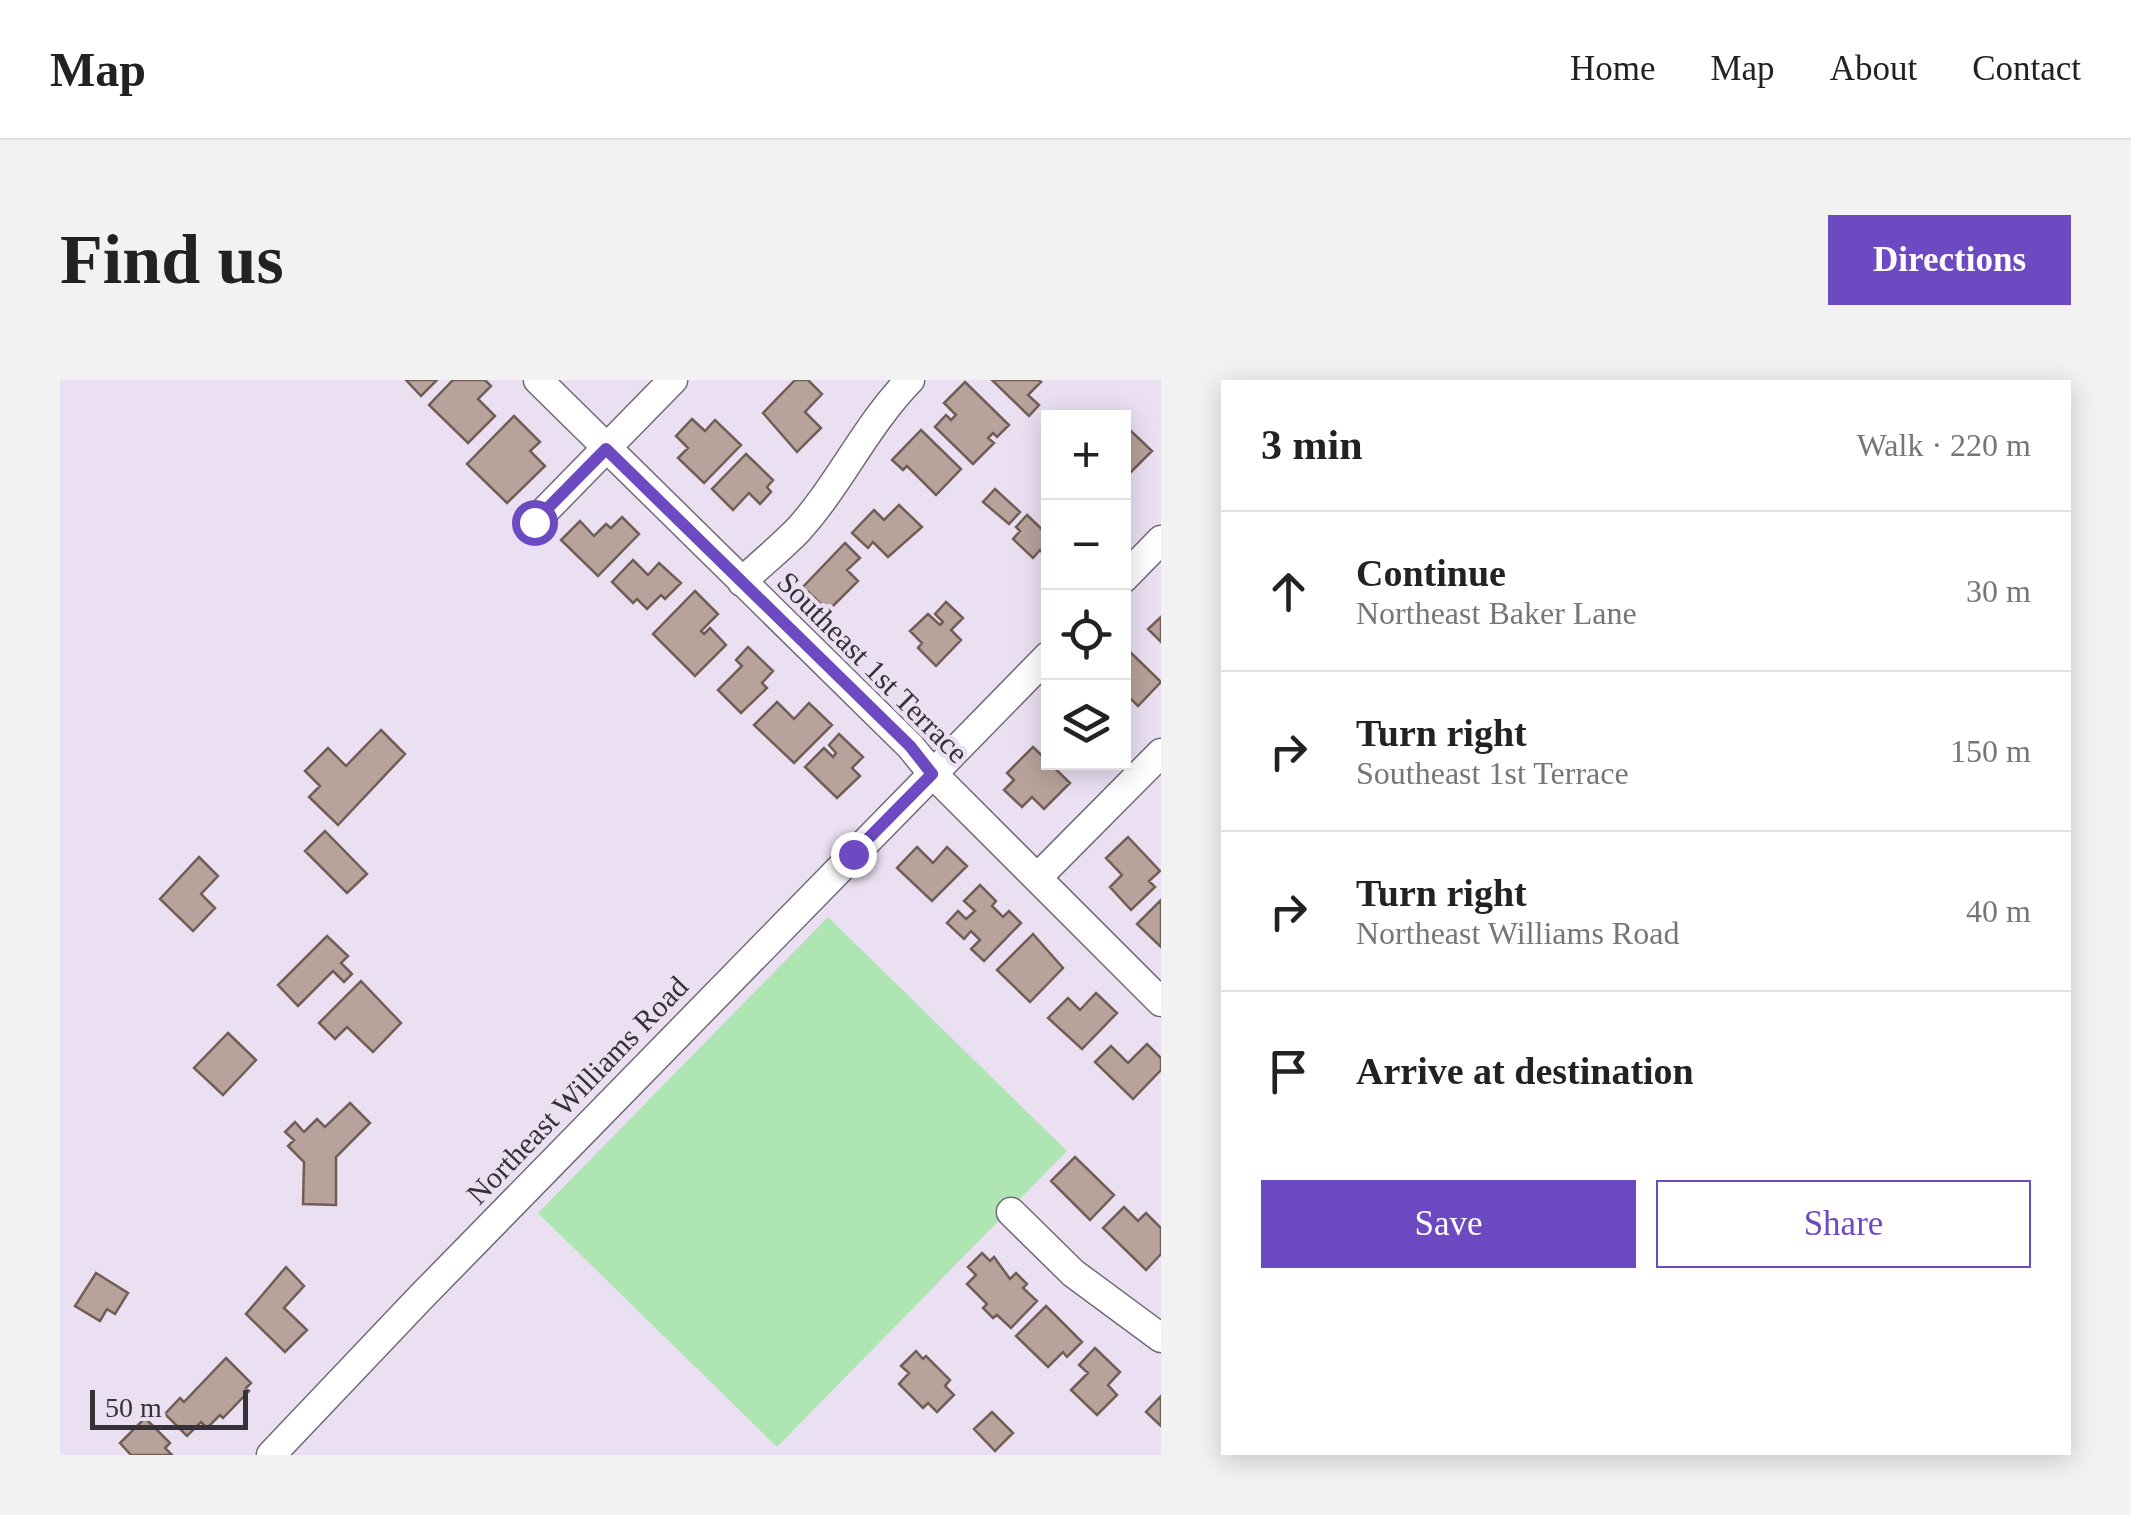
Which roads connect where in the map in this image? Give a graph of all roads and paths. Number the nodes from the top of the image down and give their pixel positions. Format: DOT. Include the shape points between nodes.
graph roads {
  1 [pos="538,380"];
  2 [pos="673,380"];
  3 [pos="910,380"];
  4 [pos="606,449"];
  5 [pos="534,522"];
  6 [pos="1161,540"];
  7 [pos="1131,571"];
  8 [pos="742,582"];
  9 [pos="1041,663"];
  10 [pos="1161,753"];
  11 [pos="932,774"];
  12 [pos="1038,877"];
  13 [pos="1161,1002"];
  14 [pos="1010,1212"];
  15 [pos="1161,1338"];
  16 [pos="271,1455"];
  1 -- 4 [label="street, Southeast 1st Terrace"];
  2 -- 4 [label="street"];
  3 -- 8 [label="street" via="798,529"];
  4 -- 5 [label="street"];
  4 -- 8 [label="street, Southeast 1st Terrace"];
  6 -- 7 [label="street"];
  8 -- 11 [label="street, Southeast 1st Terrace"];
  9 -- 11 [label="street, Northeast Williams Road"];
  10 -- 12 [label="street"];
  11 -- 12 [label="street, Southeast 1st Terrace"];
  11 -- 16 [label="street, Northeast Williams Road"];
  12 -- 13 [label="street, Southeast 1st Terrace"];
  14 -- 15 [label="street" via="1073,1273"];
}
